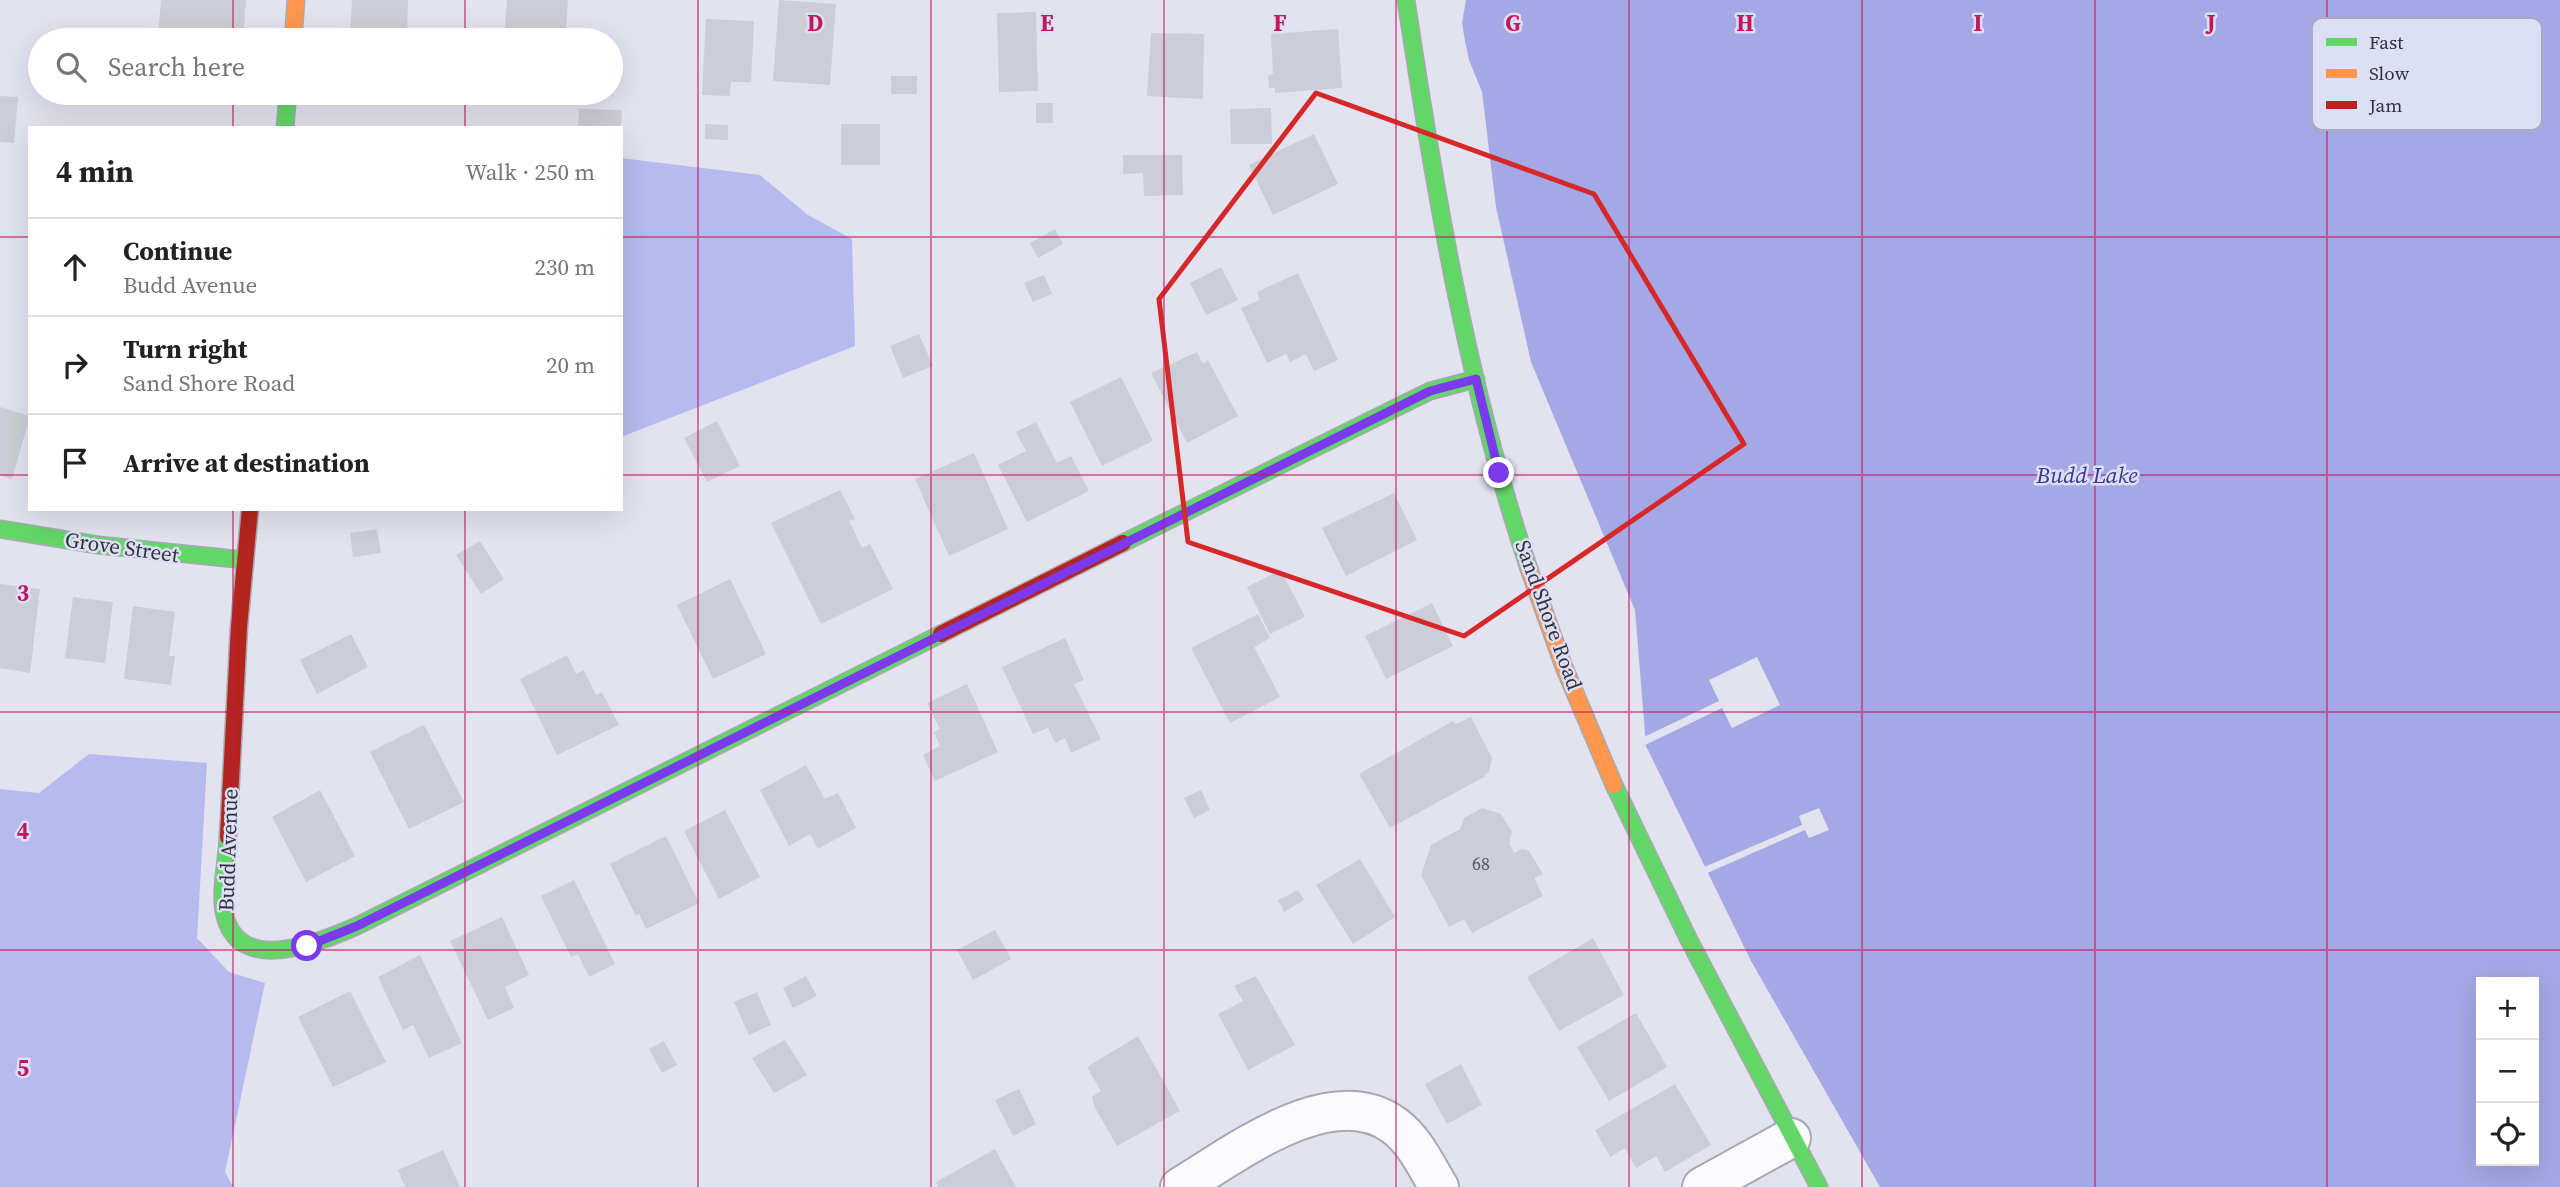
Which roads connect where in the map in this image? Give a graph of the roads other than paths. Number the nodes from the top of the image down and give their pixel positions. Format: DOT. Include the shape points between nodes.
graph roads {
  1 [pos="296,0"];
  2 [pos="1406,0"];
  3 [pos="294,28"];
  4 [pos="287,105"];
  5 [pos="285,126"];
  6 [pos="1476,379"];
  7 [pos="250,511"];
  8 [pos="0,529"];
  9 [pos="245,560"];
  10 [pos="1791,1138"];
  11 [pos="1180,1187"];
  12 [pos="1439,1187"];
  13 [pos="1702,1187"];
  14 [pos="1818,1187"];
  1 -- 3 [label="street"];
  2 -- 6 [label="street, Sand Shore Road" via="1446,250"];
  4 -- 5 [label="street"];
  6 -- 9 [label="street, Budd Avenue" via="1430,391 1354,427 357,926 307,946 274,951 252,948 237,939 227,927 223,911"];
  6 -- 10 [label="street, Sand Shore Road" via="1499,473 1546,620 1593,735 1663,889"];
  7 -- 9 [label="street, Budd Avenue"];
  8 -- 9 [label="street, Grove Street"];
  10 -- 13 [label="street"];
  10 -- 14 [label="street, Sand Shore Road"];
  11 -- 12 [label="street" via="1290,1124 1327,1112 1353,1111 1396,1126"];
}
